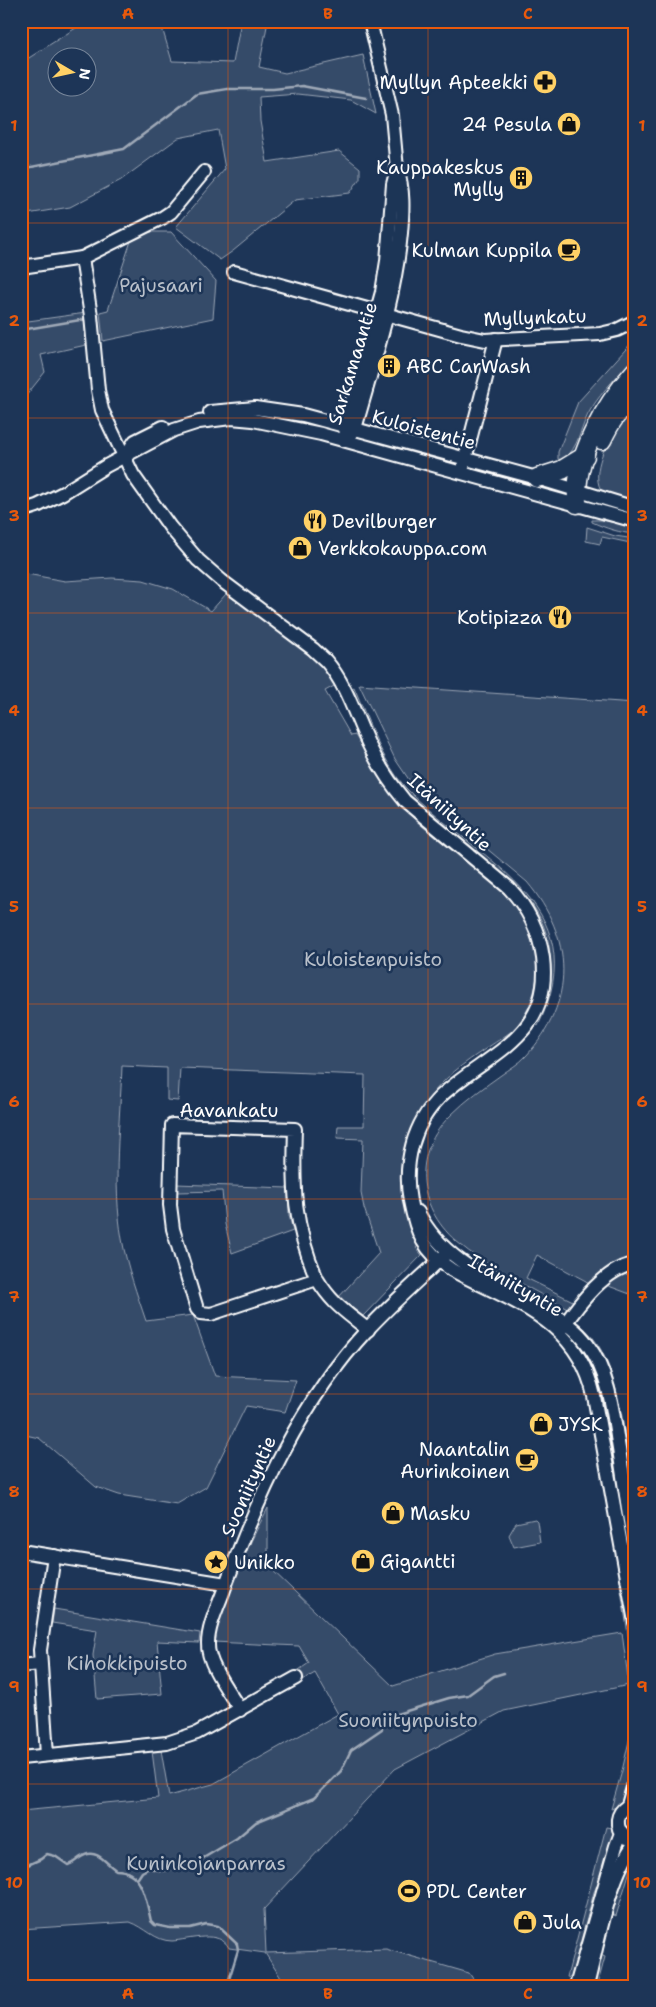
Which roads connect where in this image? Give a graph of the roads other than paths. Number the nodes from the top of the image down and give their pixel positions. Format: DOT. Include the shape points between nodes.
graph roads {
  1 [pos="370,21"];
  2 [pos="204,172"];
  3 [pos="82,258"];
  4 [pos="21,266"];
  5 [pos="234,272"];
  6 [pos="382,314"];
  7 [pos="635,321"];
  8 [pos="496,339"];
  9 [pos="635,371"];
  10 [pos="635,398"];
  11 [pos="350,428"];
  12 [pos="347,441"];
  13 [pos="585,456"];
  14 [pos="124,457"];
  15 [pos="465,459"];
  16 [pos="462,472"];
  17 [pos="537,478"];
  18 [pos="580,496"];
  19 [pos="635,508"];
  20 [pos="21,511"];
  21 [pos="635,521"];
  22 [pos="409,1194"];
  23 [pos="448,1252"];
  24 [pos="438,1261"];
  25 [pos="635,1264"];
  26 [pos="317,1279"];
  27 [pos="562,1327"];
  28 [pos="368,1330"];
  29 [pos="635,1550"];
  30 [pos="21,1551"];
  31 [pos="54,1556"];
  32 [pos="226,1584"];
  33 [pos="635,1622"];
  34 [pos="40,1664"];
  35 [pos="21,1666"];
  36 [pos="296,1678"];
  37 [pos="240,1710"];
  38 [pos="47,1755"];
  39 [pos="21,1758"];
  40 [pos="635,1780"];
  41 [pos="631,1804"];
  42 [pos="622,1833"];
  43 [pos="635,1842"];
  44 [pos="576,1986"];
  45 [pos="587,1986"];
  1 -- 6 [label="street, Sarkamaantie" via="392,115 397,169"];
  2 -- 3 [label="street" via="171,212"];
  3 -- 4 [label="street"];
  3 -- 14 [label="street, Itäniityntie" via="99,397"];
  5 -- 6 [label="street, Myllynkatu"];
  6 -- 8 [label="street, Myllynkatu" via="461,335"];
  6 -- 11 [label="street, Sarkamaantie"];
  7 -- 8 [label="street, Myllynkatu" via="600,334"];
  8 -- 15 [label="street"];
  9 -- 13 [label="highway" via="605,408"];
  10 -- 18 [label="highway" via="620,410 606,431"];
  11 -- 12 [label="street, Sarkamaantie"];
  11 -- 14 [label="street, Kuloistentie" via="271,410 219,410 149,433 136,441"];
  11 -- 15 [label="street, Kuloistentie"];
  12 -- 14 [label="street, Kuloistentie" via="292,427 221,418 174,430"];
  12 -- 16 [label="street, Kuloistentie"];
  13 -- 17 [label="highway" via="562,470"];
  13 -- 18 [label="highway"];
  14 -- 20 [label="street, Kuloistentie" via="63,493"];
  14 -- 22 [label="street, Itäniityntie" via="149,498 198,560 313,649 333,669 378,763 405,801 509,888 533,921 544,965 544,981 534,1012 509,1046 450,1088 427,1113 415,1136 410,1156"];
  15 -- 16 [label="street"];
  15 -- 17 [label="street, Kuloistentie"];
  16 -- 18 [label="street, Kuloistentie"];
  17 -- 18 [label="street, Kuloistentie"];
  18 -- 19 [label="street, Kuloistentie"];
  18 -- 21 [label="street, Kuloistentie"];
  22 -- 23 [label="street, Itäniityntie" via="429,1232"];
  22 -- 24 [label="street, Itäniityntie" via="418,1234"];
  23 -- 24 [label="street, Suoniityntie"];
  23 -- 27 [label="street, Itäniityntie"];
  24 -- 27 [label="street, Itäniityntie"];
  24 -- 28 [label="street, Suoniityntie"];
  25 -- 27 [label="street" via="610,1273"];
  26 -- 26 [label="street, Aavankatu" via="211,1314 197,1309 173,1230 170,1206 172,1125 295,1129 297,1217 301,1238"];
  26 -- 28 [label="street, Aavankatu" via="326,1294 344,1312"];
  27 -- 29 [label="street, Itäniityntie" via="587,1343 601,1366 613,1414"];
  27 -- 33 [label="street, Itäniityntie" via="591,1384"];
  28 -- 32 [label="street, Suoniityntie" via="332,1374 288,1440"];
  30 -- 31 [label="street"];
  31 -- 32 [label="street"];
  31 -- 34 [label="street"];
  32 -- 37 [label="street, Suoniityntie" via="208,1645 212,1662"];
  34 -- 35 [label="street"];
  34 -- 38 [label="street"];
  36 -- 37 [label="street"];
  37 -- 38 [label="street" via="197,1733 167,1743"];
  38 -- 39 [label="street"];
  40 -- 41 [label="street"];
  41 -- 42 [label="street" via="619,1815 618,1825"];
  42 -- 43 [label="street"];
  42 -- 44 [label="street"];
  43 -- 45 [label="street" via="614,1881"];
}
